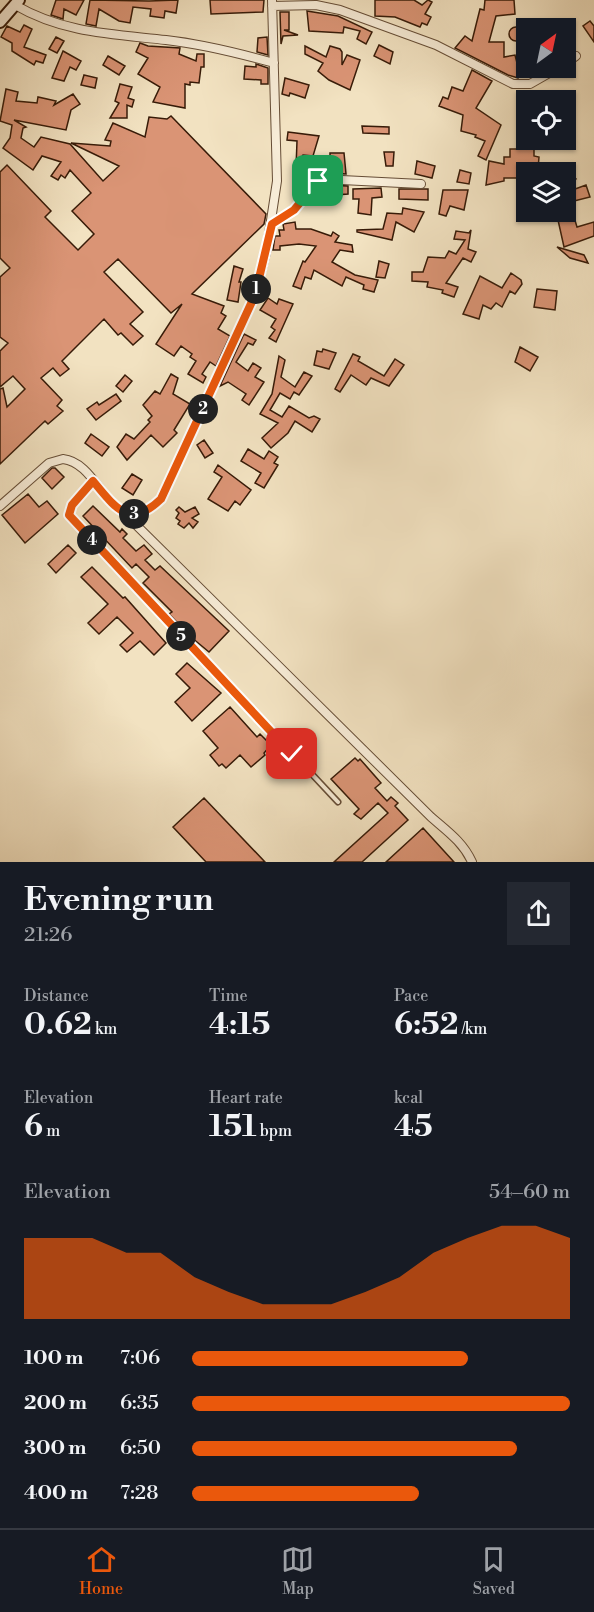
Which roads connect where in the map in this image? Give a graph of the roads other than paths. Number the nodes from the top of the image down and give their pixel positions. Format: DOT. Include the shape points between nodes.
graph roads {
  1 [pos="17,2"];
  2 [pos="272,3"];
  3 [pos="0,22"];
  4 [pos="274,63"];
  5 [pos="540,78"];
  6 [pos="421,184"];
  7 [pos="272,224"];
  8 [pos="93,481"];
  9 [pos="0,506"];
  10 [pos="123,512"];
  11 [pos="338,802"];
  12 [pos="472,862"];
  1 -- 3 [label="main road"];
  1 -- 4 [label="street" via="47,21 72,29 234,51"];
  2 -- 4 [label="street"];
  2 -- 5 [label="street" via="340,10 436,45 513,84 530,84"];
  4 -- 7 [label="street" via="277,180"];
  6 -- 7 [label="street" via="322,179 294,210"];
  7 -- 10 [label="street" via="255,295 161,499 137,515"];
  8 -- 9 [label="street" via="76,464 63,459 49,463"];
  8 -- 10 [label="street"];
  8 -- 11 [label="lane" via="72,505 69,515"];
  10 -- 12 [label="street" via="456,838"];
}
